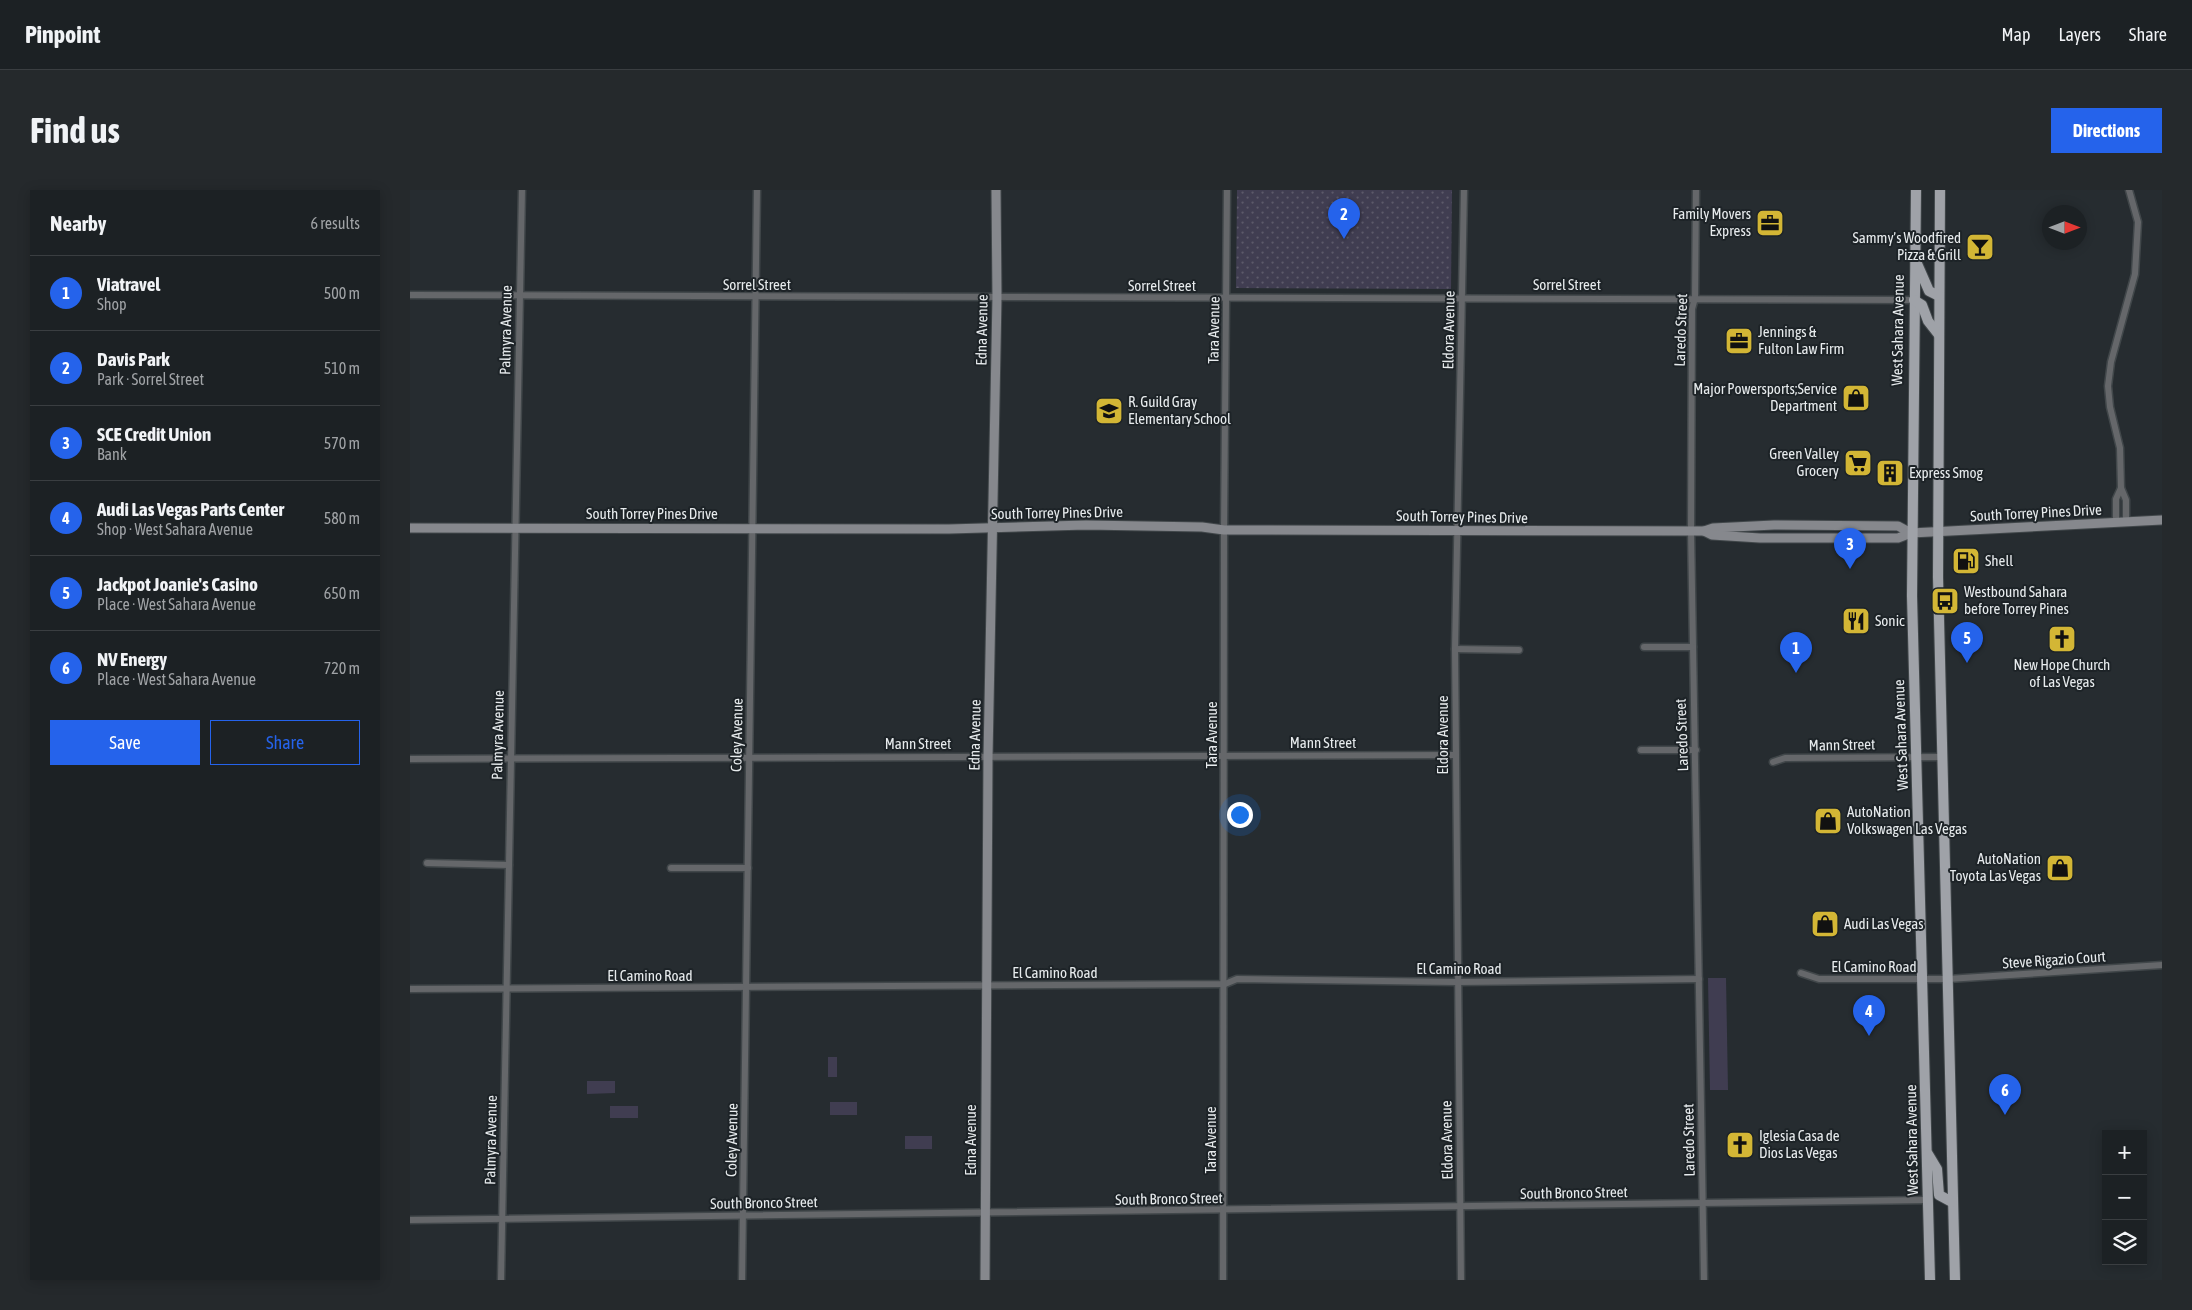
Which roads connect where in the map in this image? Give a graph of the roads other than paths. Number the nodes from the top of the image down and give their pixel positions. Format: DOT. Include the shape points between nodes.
graph roads {
  1 [pos="522,190"];
  2 [pos="757,190"];
  3 [pos="996,190"];
  4 [pos="1228,190"];
  5 [pos="1464,190"];
  6 [pos="1696,190"];
  7 [pos="1916,190"];
  8 [pos="1940,190"];
  9 [pos="2129,190"];
  10 [pos="1914,258"];
  11 [pos="410,295"];
  12 [pos="520,296"];
  13 [pos="1939,296"];
  14 [pos="997,297"];
  15 [pos="756,298"];
  16 [pos="1227,298"];
  17 [pos="1462,298"];
  18 [pos="1695,298"];
  19 [pos="1914,300"];
  20 [pos="1939,335"];
  21 [pos="2162,520"];
  22 [pos="2121,522"];
  23 [pos="1774,525"];
  24 [pos="410,528"];
  25 [pos="515,528"];
  26 [pos="752,528"];
  27 [pos="992,528"];
  28 [pos="1224,530"];
  29 [pos="1458,531"];
  30 [pos="1691,531"];
  31 [pos="1704,531"];
  32 [pos="1937,532"];
  33 [pos="1911,533"];
  34 [pos="1774,538"];
  35 [pos="1644,646"];
  36 [pos="1693,647"];
  37 [pos="1455,649"];
  38 [pos="1519,650"];
  39 [pos="1641,750"];
  40 [pos="1696,750"];
  41 [pos="1455,755"];
  42 [pos="988,756"];
  43 [pos="1225,756"];
  44 [pos="749,757"];
  45 [pos="1917,757"];
  46 [pos="1941,757"];
  47 [pos="410,759"];
  48 [pos="510,759"];
  49 [pos="1774,762"];
  50 [pos="427,863"];
  51 [pos="509,865"];
  52 [pos="671,868"];
  53 [pos="748,868"];
  54 [pos="2162,965"];
  55 [pos="1801,974"];
  56 [pos="1699,978"];
  57 [pos="1948,979"];
  58 [pos="1924,980"];
  59 [pos="1458,982"];
  60 [pos="1225,984"];
  61 [pos="986,986"];
  62 [pos="746,988"];
  63 [pos="410,989"];
  64 [pos="507,989"];
  65 [pos="1927,1154"];
  66 [pos="1928,1200"];
  67 [pos="1952,1202"];
  68 [pos="1702,1204"];
  69 [pos="1460,1208"];
  70 [pos="1223,1211"];
  71 [pos="984,1214"];
  72 [pos="743,1216"];
  73 [pos="501,1219"];
  74 [pos="410,1220"];
  75 [pos="501,1280"];
  76 [pos="742,1280"];
  77 [pos="985,1280"];
  78 [pos="1223,1280"];
  79 [pos="1461,1280"];
  80 [pos="1704,1280"];
  81 [pos="1930,1280"];
  82 [pos="1954,1280"];
  1 -- 12 [label="street, Palmyra Avenue"];
  2 -- 15 [label="street, Coley Avenue"];
  3 -- 14 [label="street, Edna Avenue"];
  4 -- 16 [label="street, Tara Avenue"];
  5 -- 17 [label="street, Eldora Avenue"];
  6 -- 18 [label="street, Laredo Street"];
  7 -- 10 [label="main road, West Sahara Avenue"];
  8 -- 13 [label="main road"];
  9 -- 22 [label="street" via="2138,222 2135,274 2111,362 2108,386 2120,448 2121,488 2126,500"];
  10 -- 13 [label="main road" via="1929,291"];
  10 -- 19 [label="main road, West Sahara Avenue"];
  11 -- 12 [label="street, Sorrel Street"];
  12 -- 15 [label="street, Sorrel Street"];
  12 -- 25 [label="street, Palmyra Avenue"];
  13 -- 20 [label="main road"];
  14 -- 15 [label="street, Sorrel Street"];
  14 -- 16 [label="street, Sorrel Street"];
  14 -- 27 [label="street, Edna Avenue"];
  15 -- 26 [label="street, Coley Avenue"];
  16 -- 17 [label="street, Sorrel Street"];
  16 -- 28 [label="street, Tara Avenue"];
  17 -- 18 [label="street, Sorrel Street"];
  17 -- 29 [label="street, Eldora Avenue"];
  18 -- 19 [label="street, Sorrel Street"];
  18 -- 30 [label="street, Laredo Street" via="1692,309"];
  19 -- 20 [label="main road" via="1922,305 1928,321"];
  19 -- 33 [label="main road, West Sahara Avenue"];
  20 -- 32 [label="main road"];
  21 -- 22 [label="street, South Torrey Pines Drive"];
  22 -- 32 [label="street, South Torrey Pines Drive"];
  23 -- 31 [label="street, South Torrey Pines Drive"];
  23 -- 33 [label="street, South Torrey Pines Drive" via="1898,526"];
  23 -- 34 [label="street"];
  24 -- 25 [label="street, South Torrey Pines Drive"];
  25 -- 26 [label="street, South Torrey Pines Drive"];
  25 -- 48 [label="street, Palmyra Avenue"];
  26 -- 27 [label="street, South Torrey Pines Drive"];
  26 -- 44 [label="street, Coley Avenue"];
  27 -- 28 [label="street, South Torrey Pines Drive" via="1202,526"];
  27 -- 42 [label="street, Edna Avenue"];
  28 -- 29 [label="street, South Torrey Pines Drive"];
  28 -- 43 [label="street, Tara Avenue"];
  29 -- 30 [label="street, South Torrey Pines Drive"];
  29 -- 37 [label="street, Eldora Avenue"];
  30 -- 31 [label="street, South Torrey Pines Drive"];
  30 -- 36 [label="street, Laredo Street"];
  31 -- 34 [label="street, South Torrey Pines Drive" via="1712,535"];
  32 -- 33 [label="street, South Torrey Pines Drive"];
  32 -- 46 [label="main road"];
  33 -- 34 [label="street, South Torrey Pines Drive" via="1898,538"];
  33 -- 45 [label="main road, West Sahara Avenue"];
  35 -- 36 [label="street"];
  36 -- 40 [label="street, Laredo Street"];
  37 -- 38 [label="street"];
  37 -- 41 [label="street, Eldora Avenue"];
  39 -- 40 [label="street"];
  40 -- 56 [label="street, Laredo Street"];
  41 -- 43 [label="street, Mann Street"];
  41 -- 59 [label="street, Eldora Avenue"];
  42 -- 43 [label="street, Mann Street"];
  42 -- 44 [label="street, Mann Street"];
  42 -- 61 [label="street, Edna Avenue"];
  43 -- 60 [label="street, Tara Avenue"];
  44 -- 48 [label="street, Mann Street"];
  44 -- 53 [label="street, Coley Avenue"];
  45 -- 46 [label="street, Mann Street"];
  45 -- 49 [label="street, Mann Street" via="1785,758"];
  45 -- 58 [label="main road, West Sahara Avenue"];
  46 -- 57 [label="main road"];
  47 -- 48 [label="street, Mann Street"];
  48 -- 51 [label="street, Palmyra Avenue"];
  50 -- 51 [label="street"];
  51 -- 64 [label="street, Palmyra Avenue"];
  52 -- 53 [label="street"];
  53 -- 62 [label="street, Coley Avenue"];
  54 -- 57 [label="street, Steve Rigazio Court"];
  55 -- 58 [label="street, El Camino Road" via="1819,979"];
  56 -- 59 [label="street, El Camino Road"];
  56 -- 68 [label="street, Laredo Street"];
  57 -- 58 [label="street, El Camino Road"];
  57 -- 67 [label="main road"];
  58 -- 65 [label="main road, West Sahara Avenue"];
  59 -- 60 [label="street, El Camino Road" via="1237,979"];
  59 -- 69 [label="street, Eldora Avenue"];
  60 -- 61 [label="street, El Camino Road"];
  60 -- 70 [label="street, Tara Avenue"];
  61 -- 62 [label="street, El Camino Road"];
  61 -- 71 [label="street, Edna Avenue"];
  62 -- 64 [label="street, El Camino Road"];
  62 -- 72 [label="street, Coley Avenue"];
  63 -- 64 [label="street, El Camino Road"];
  64 -- 73 [label="street, Palmyra Avenue"];
  65 -- 66 [label="main road, West Sahara Avenue"];
  65 -- 67 [label="main road" via="1937,1169 1939,1195"];
  66 -- 68 [label="street, South Bronco Street"];
  66 -- 81 [label="main road, West Sahara Avenue"];
  67 -- 82 [label="main road"];
  68 -- 69 [label="street, South Bronco Street"];
  68 -- 80 [label="street, Laredo Street"];
  69 -- 70 [label="street, South Bronco Street"];
  69 -- 79 [label="street, Eldora Avenue"];
  70 -- 71 [label="street, South Bronco Street"];
  70 -- 78 [label="street, Tara Avenue"];
  71 -- 72 [label="street, South Bronco Street"];
  71 -- 77 [label="street, Edna Avenue"];
  72 -- 73 [label="street, South Bronco Street"];
  72 -- 76 [label="street, Coley Avenue"];
  73 -- 74 [label="street, South Bronco Street"];
  73 -- 75 [label="street, Palmyra Avenue"];
}
